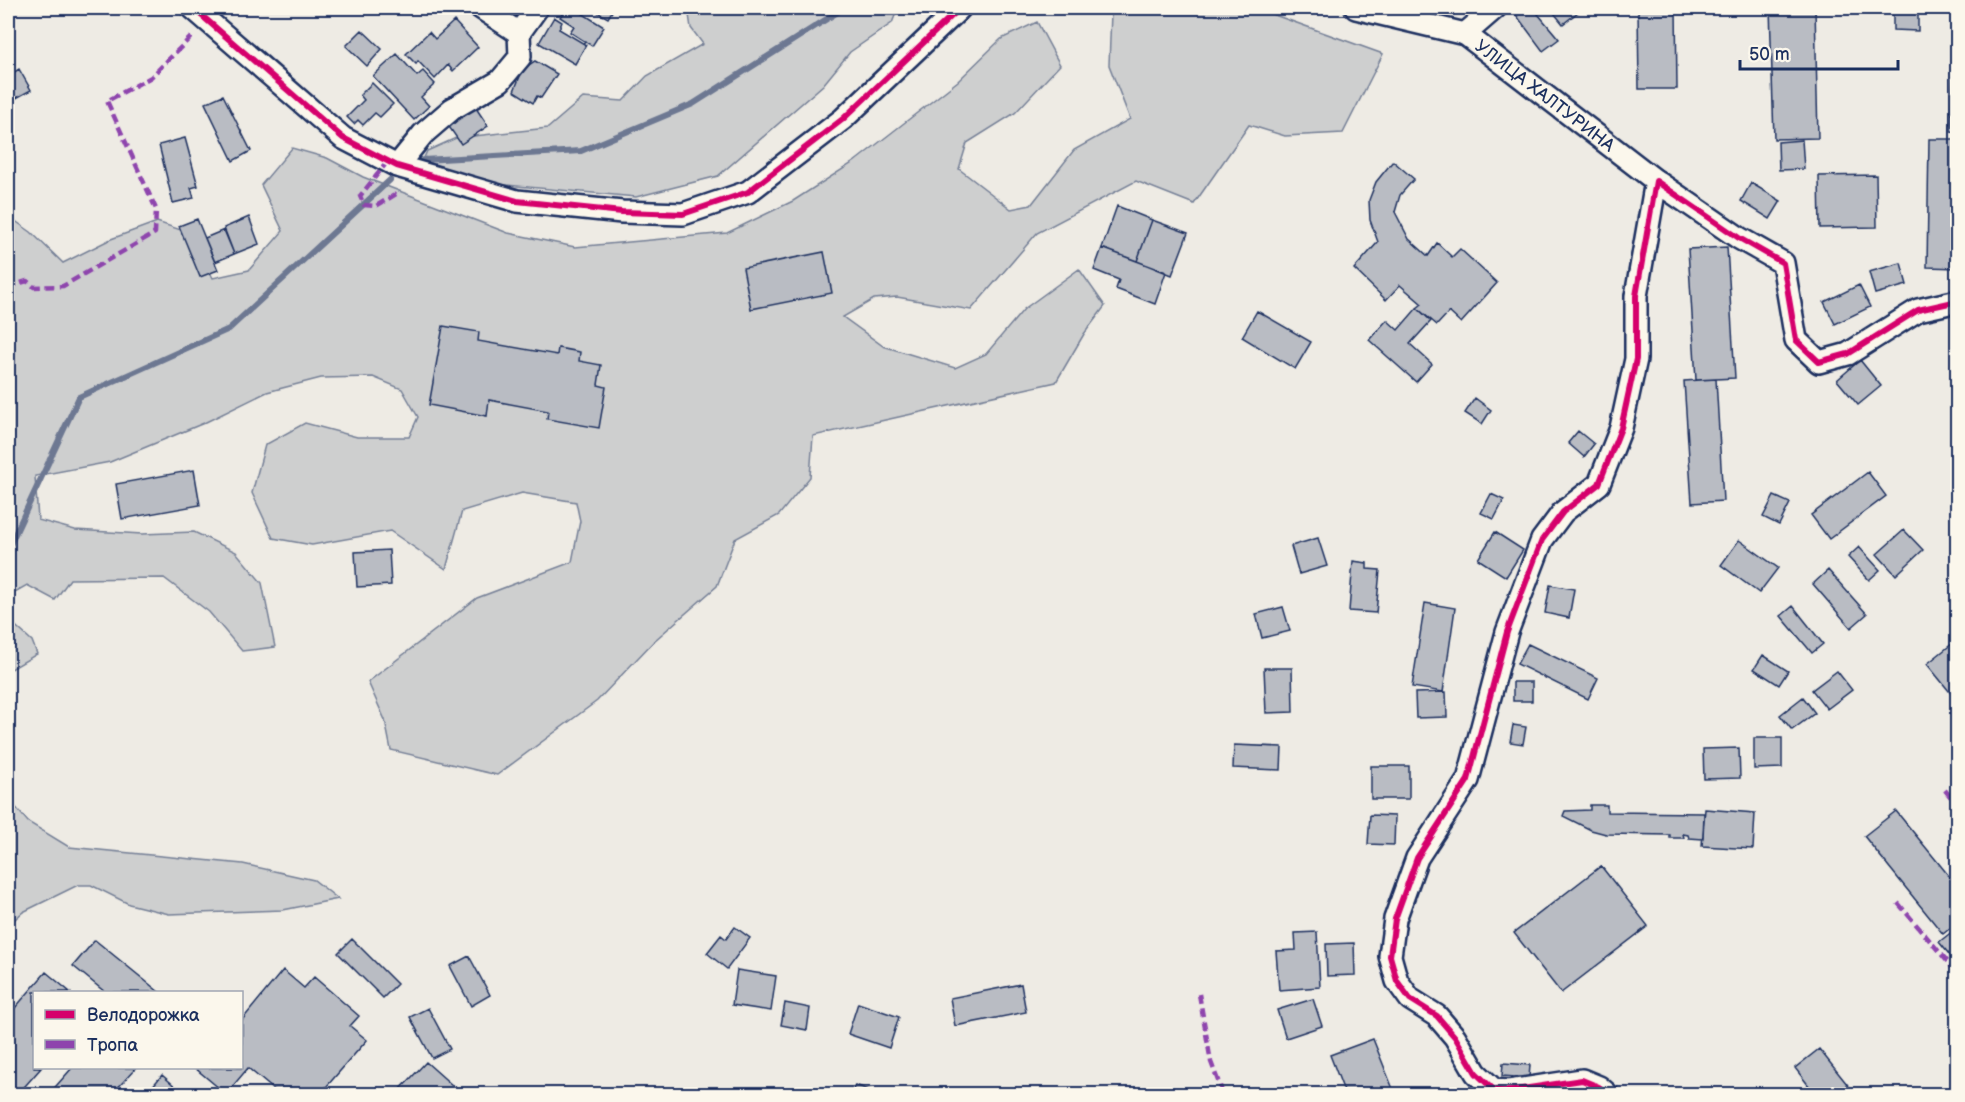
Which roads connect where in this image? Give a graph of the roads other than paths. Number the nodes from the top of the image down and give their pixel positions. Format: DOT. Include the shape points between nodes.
graph roads {
  1 [pos="194,8"];
  2 [pos="481,8"];
  3 [pos="537,8"];
  4 [pos="960,8"];
  5 [pos="1356,8"];
  6 [pos="1495,8"];
  7 [pos="519,33"];
  8 [pos="1465,34"];
  9 [pos="397,166"];
  10 [pos="1656,181"];
  11 [pos="1958,301"];
  12 [pos="1607,1095"];
  1 -- 9 [label="street" via="342,138"];
  2 -- 7 [label="street"];
  3 -- 7 [label="street"];
  4 -- 9 [label="street" via="843,119 748,192 682,214 517,201"];
  5 -- 8 [label="street, УЛИЦА ХАЛТУРИНА"];
  6 -- 8 [label="street"];
  7 -- 9 [label="street" via="520,57 500,81 452,109 423,134"];
  8 -- 10 [label="street, УЛИЦА ХАЛТУРИНА"];
  10 -- 11 [label="street, УЛИЦА ХАЛТУРИНА" via="1739,238 1784,262 1796,340 1819,362 1848,354 1918,310"];
  10 -- 12 [label="street" via="1636,296 1636,358 1621,428 1599,484 1563,512 1542,540 1507,632 1468,780 1417,858 1395,919 1390,956 1397,981 1410,999 1437,1016 1476,1072 1494,1090 1582,1080"];
}
